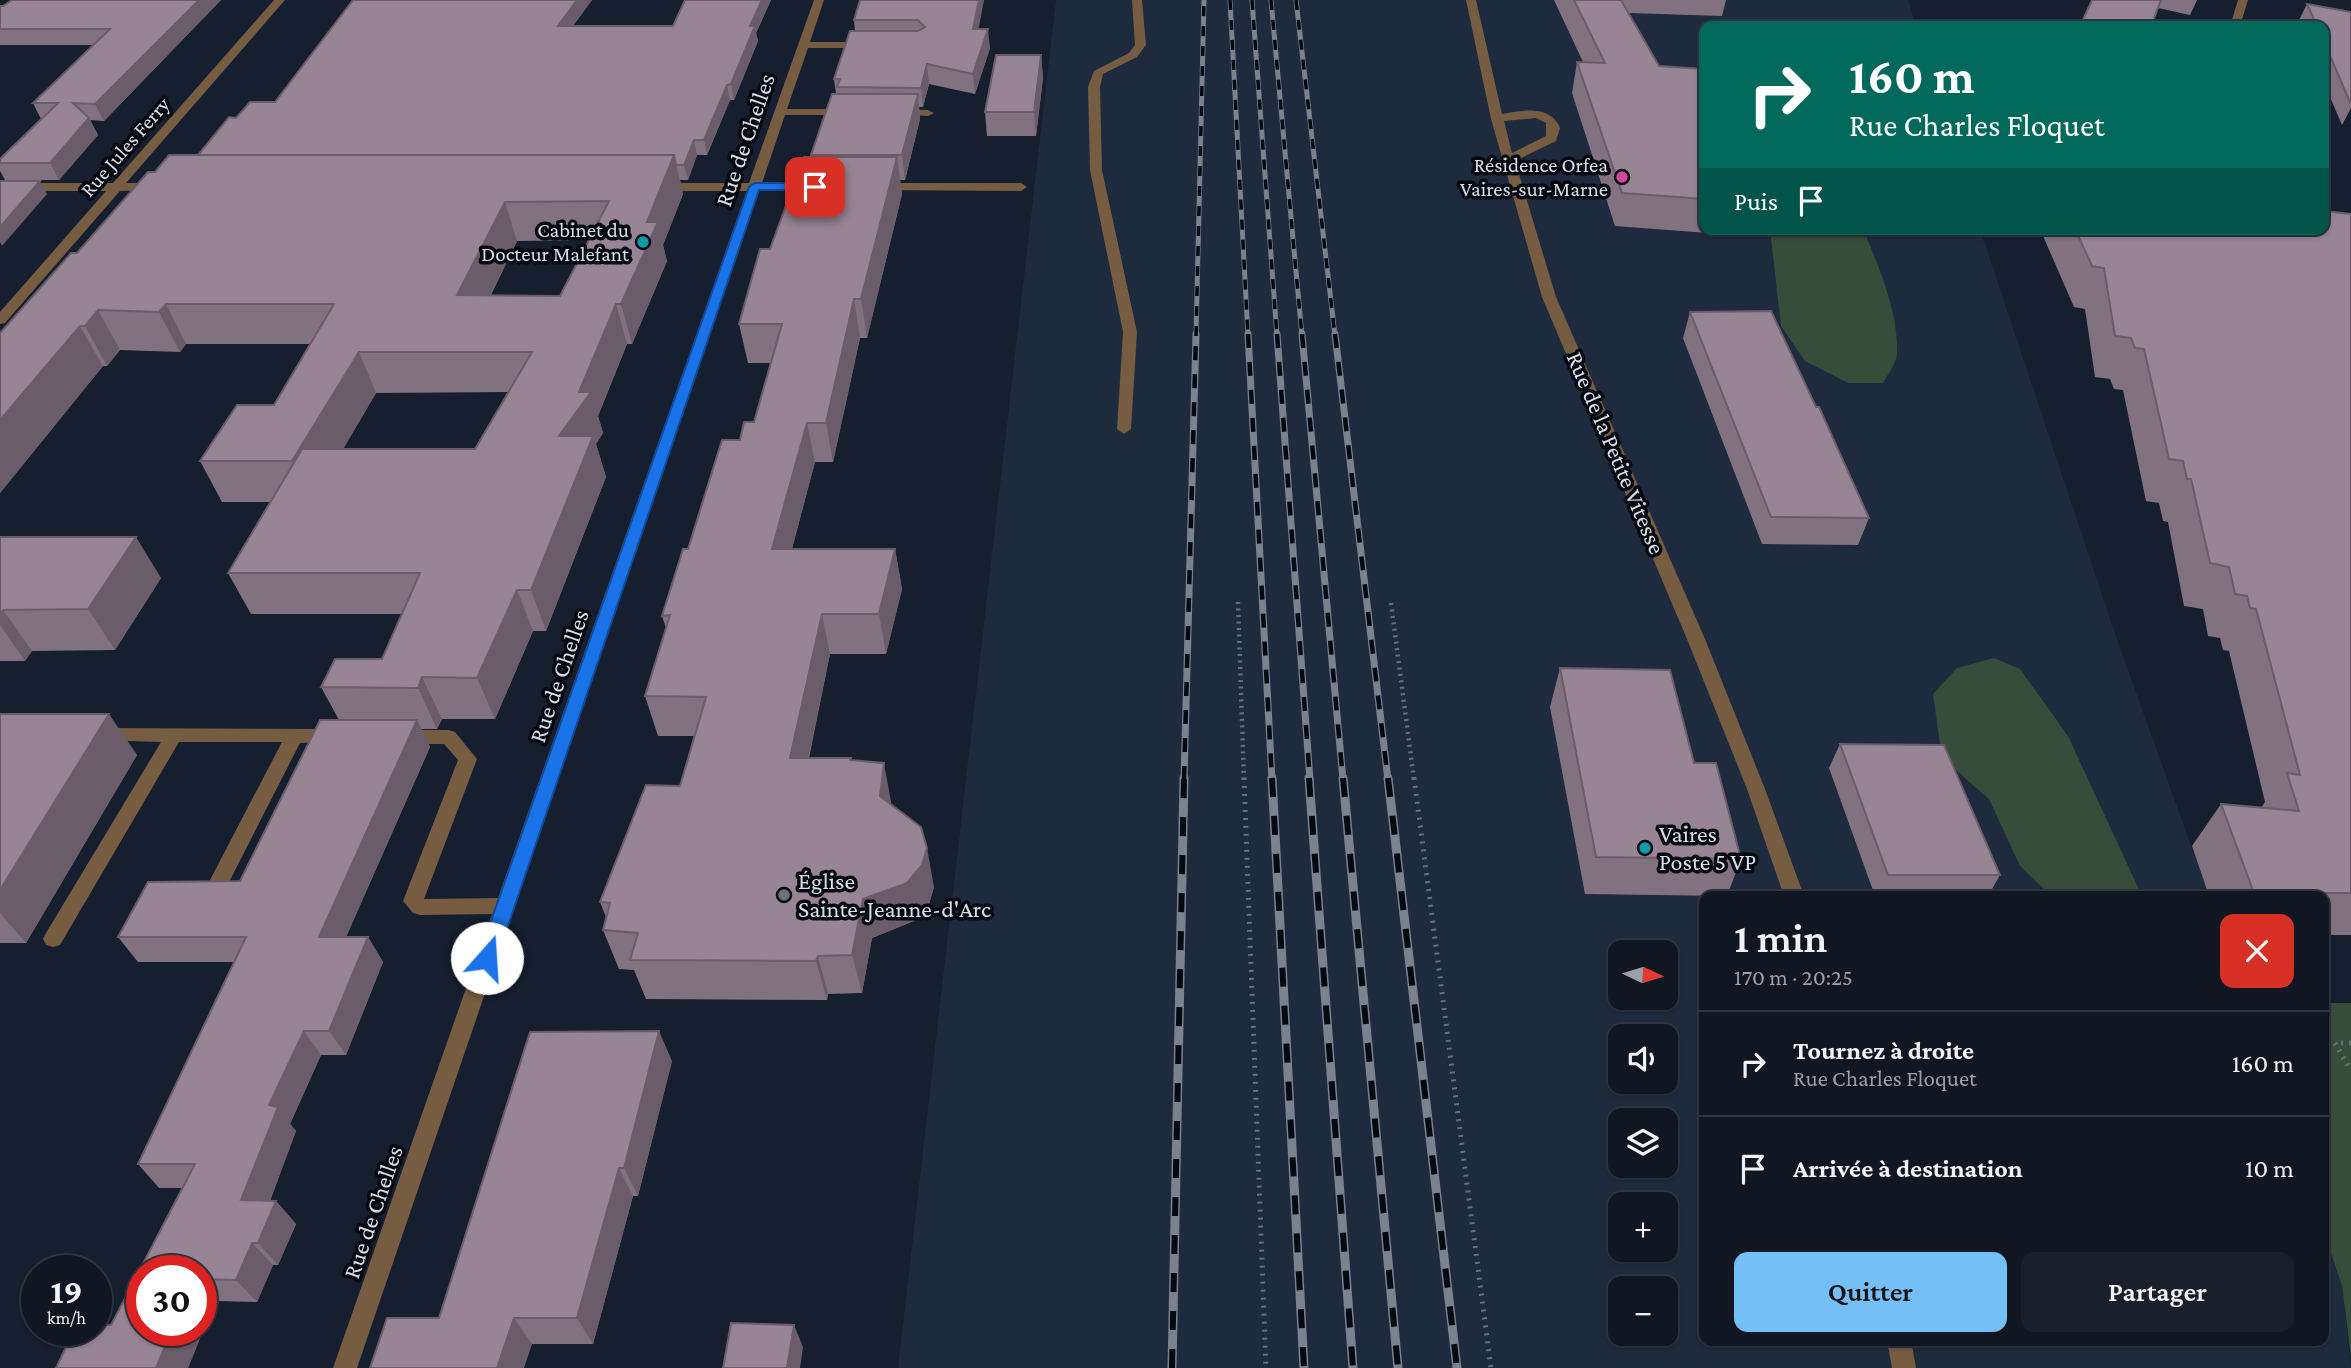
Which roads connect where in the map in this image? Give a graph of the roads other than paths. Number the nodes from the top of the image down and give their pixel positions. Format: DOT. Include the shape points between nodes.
graph roads {
  1 [pos="280,0"];
  2 [pos="819,0"];
  3 [pos="1137,0"];
  4 [pos="1471,0"];
  5 [pos="2244,0"];
  6 [pos="2237,21"];
  7 [pos="804,45"];
  8 [pos="882,45"];
  9 [pos="781,112"];
  10 [pos="861,112"];
  11 [pos="888,112"];
  12 [pos="928,113"];
  13 [pos="1497,119"];
  14 [pos="1508,160"];
  15 [pos="0,187"];
  16 [pos="116,187"];
  17 [pos="170,187"];
  18 [pos="646,187"];
  19 [pos="755,187"];
  20 [pos="830,187"];
  21 [pos="857,187"];
  22 [pos="1021,187"];
  23 [pos="0,320"];
  24 [pos="1124,429"];
  25 [pos="80,735"];
  26 [pos="174,735"];
  27 [pos="294,736"];
  28 [pos="358,736"];
  29 [pos="384,737"];
  30 [pos="220,880"];
  31 [pos="1792,891"];
  32 [pos="505,906"];
  33 [pos="53,939"];
  34 [pos="1900,1346"];
  35 [pos="345,1368"];
  36 [pos="1904,1368"];
  1 -- 16 [label="street, Rue Jules Ferry"];
  2 -- 7 [label="street, Rue de Chelles"];
  3 -- 24 [label="street" via="1141,45 1133,55 1098,72 1094,87 1096,170 1130,332"];
  4 -- 13 [label="street, Rue de la Petite Vitesse"];
  5 -- 6 [label="street"];
  7 -- 8 [label="street"];
  7 -- 9 [label="street, Rue de Chelles"];
  9 -- 10 [label="street"];
  9 -- 19 [label="street, Rue de Chelles"];
  11 -- 12 [label="street"];
  13 -- 14 [label="street, Rue de la Petite Vitesse"];
  13 -- 14 [label="street" via="1532,114 1545,116 1554,124 1552,138"];
  14 -- 31 [label="street, Rue de la Petite Vitesse" via="1549,297 1696,639"];
  15 -- 16 [label="street"];
  16 -- 17 [label="street"];
  16 -- 23 [label="street, Rue Jules Ferry"];
  18 -- 19 [label="street"];
  19 -- 20 [label="street"];
  19 -- 32 [label="street, Rue de Chelles"];
  21 -- 22 [label="street"];
  25 -- 26 [label="street"];
  26 -- 27 [label="street"];
  26 -- 33 [label="street"];
  27 -- 28 [label="street"];
  27 -- 30 [label="street"];
  29 -- 32 [label="street" via="449,737 468,759 412,901 420,907"];
  32 -- 35 [label="street, Rue de Chelles"];
  34 -- 36 [label="street"];
}
